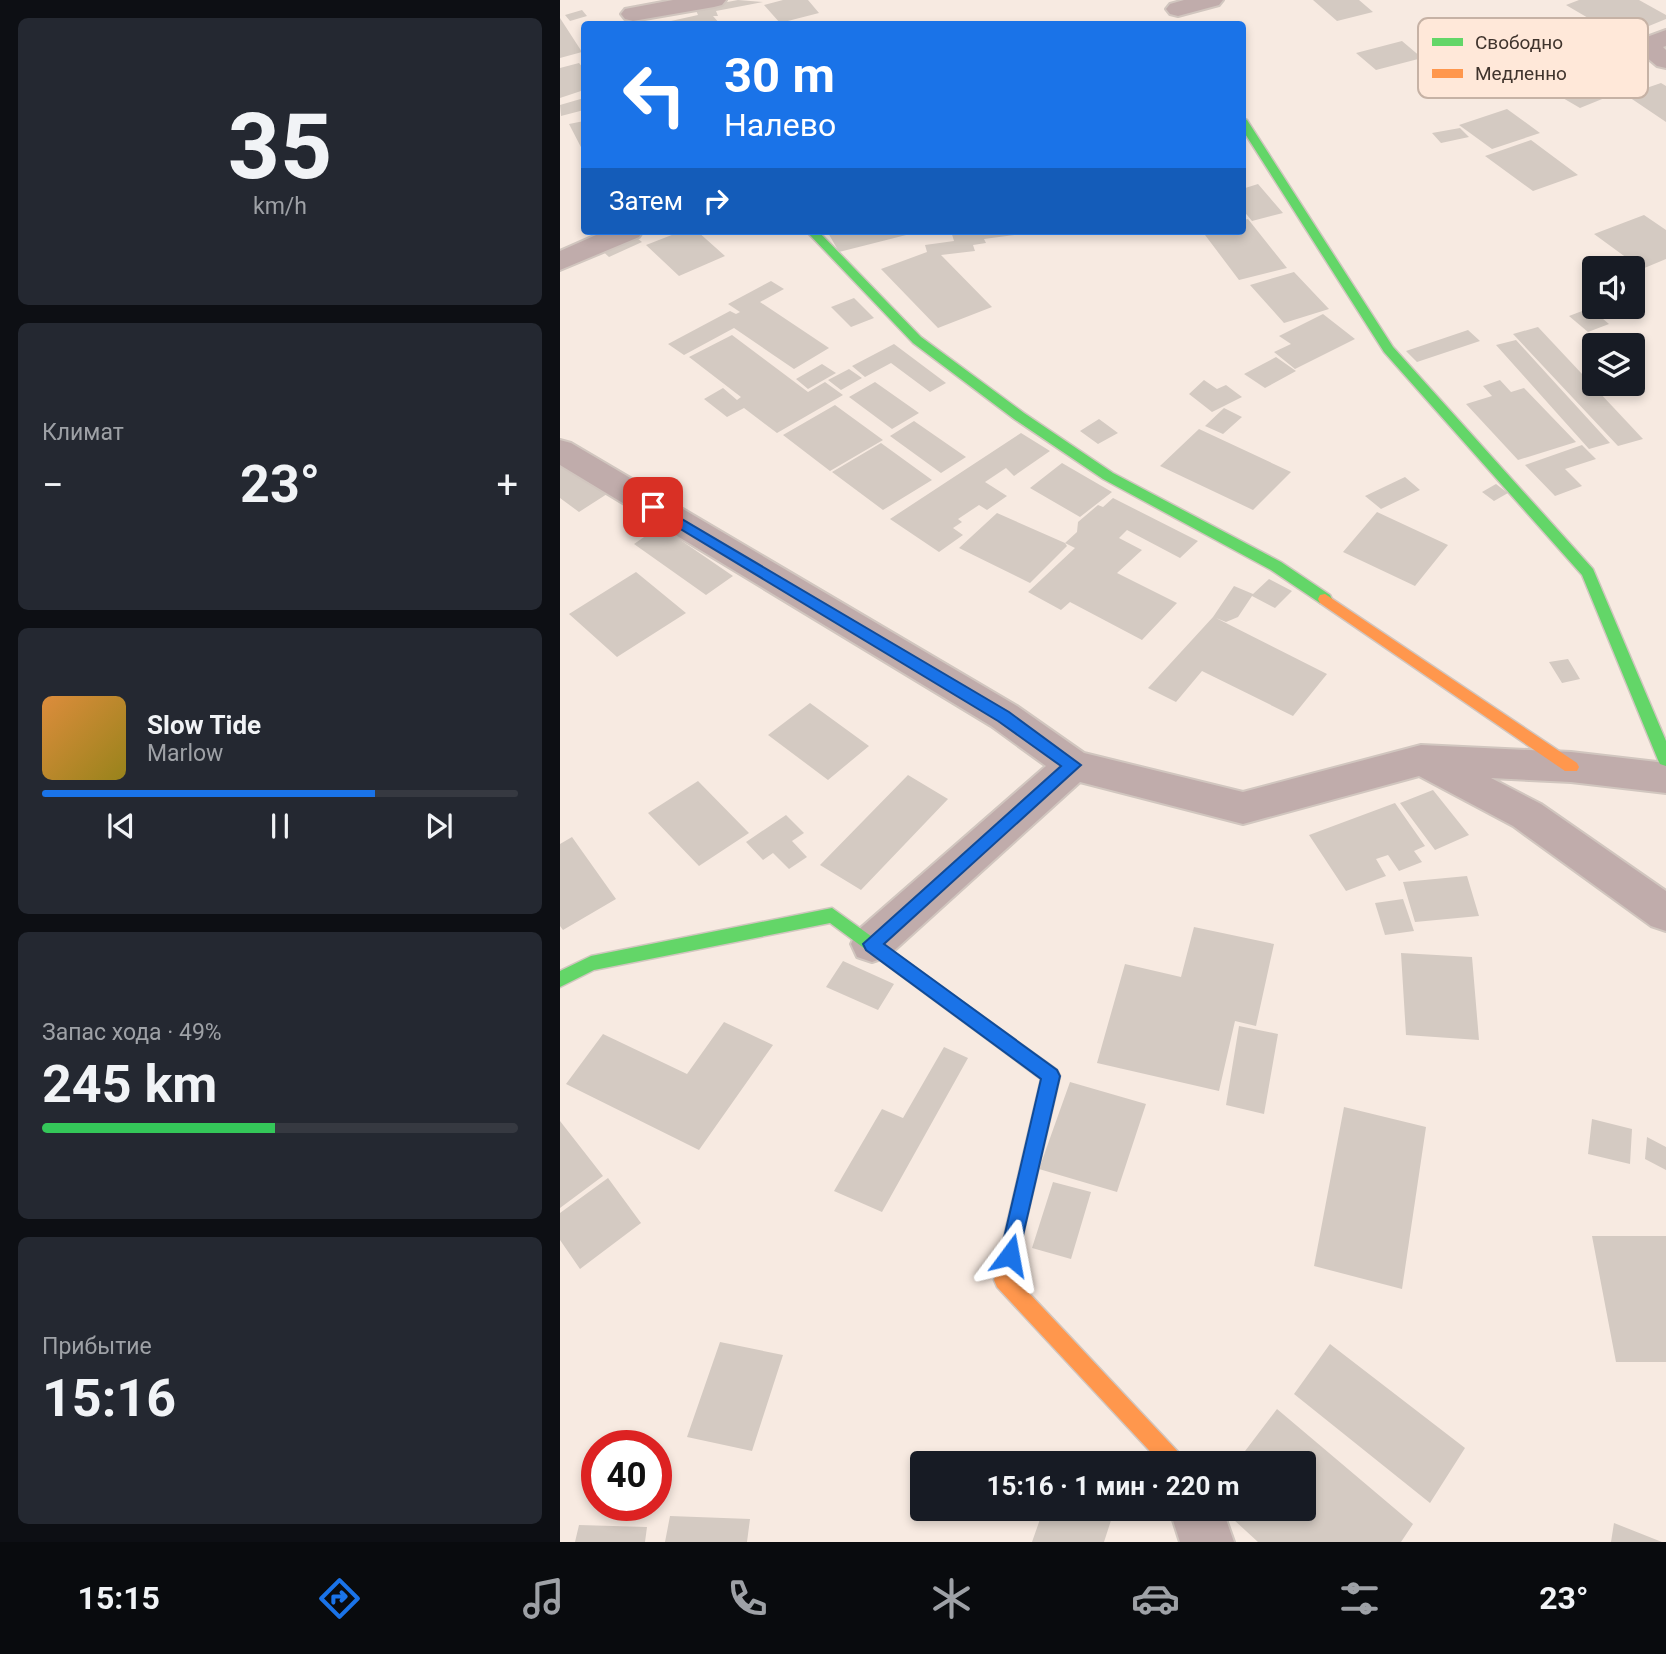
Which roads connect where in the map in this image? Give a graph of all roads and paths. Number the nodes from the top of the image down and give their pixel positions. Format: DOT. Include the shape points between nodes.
graph roads {
  1 [pos="714,0"];
  2 [pos="1211,0"];
  3 [pos="1178,11"];
  4 [pos="634,13"];
  5 [pos="1666,37"];
  6 [pos="1648,45"];
  7 [pos="1648,48"];
  8 [pos="1666,61"];
  9 [pos="1246,126"];
  10 [pos="620,235"];
  11 [pos="816,235"];
  12 [pos="560,261"];
  13 [pos="560,451"];
  14 [pos="1421,760"];
  15 [pos="1666,760"];
  16 [pos="1073,765"];
  17 [pos="1571,767"];
  18 [pos="1666,778"];
  19 [pos="1666,914"];
  20 [pos="872,944"];
  21 [pos="560,979"];
  22 [pos="1164,1451"];
  23 [pos="1200,1521"];
  24 [pos="1207,1542"];
  1 -- 4 [label="street"];
  2 -- 3 [label="street"];
  5 -- 6 [label="street"];
  7 -- 8 [label="street"];
  9 -- 15 [label="street" via="1388,349 1588,573"];
  10 -- 12 [label="street"];
  11 -- 17 [label="street" via="917,340 1019,416 1108,476 1276,566"];
  13 -- 16 [label="street" via="1003,716"];
  14 -- 16 [label="street" via="1243,808"];
  14 -- 17 [label="street"];
  14 -- 19 [label="street" via="1527,815"];
  16 -- 20 [label="street"];
  17 -- 18 [label="street"];
  20 -- 21 [label="street" via="832,915 591,963"];
  20 -- 22 [label="street" via="1051,1076 1004,1280"];
  23 -- 24 [label="street"];
}
